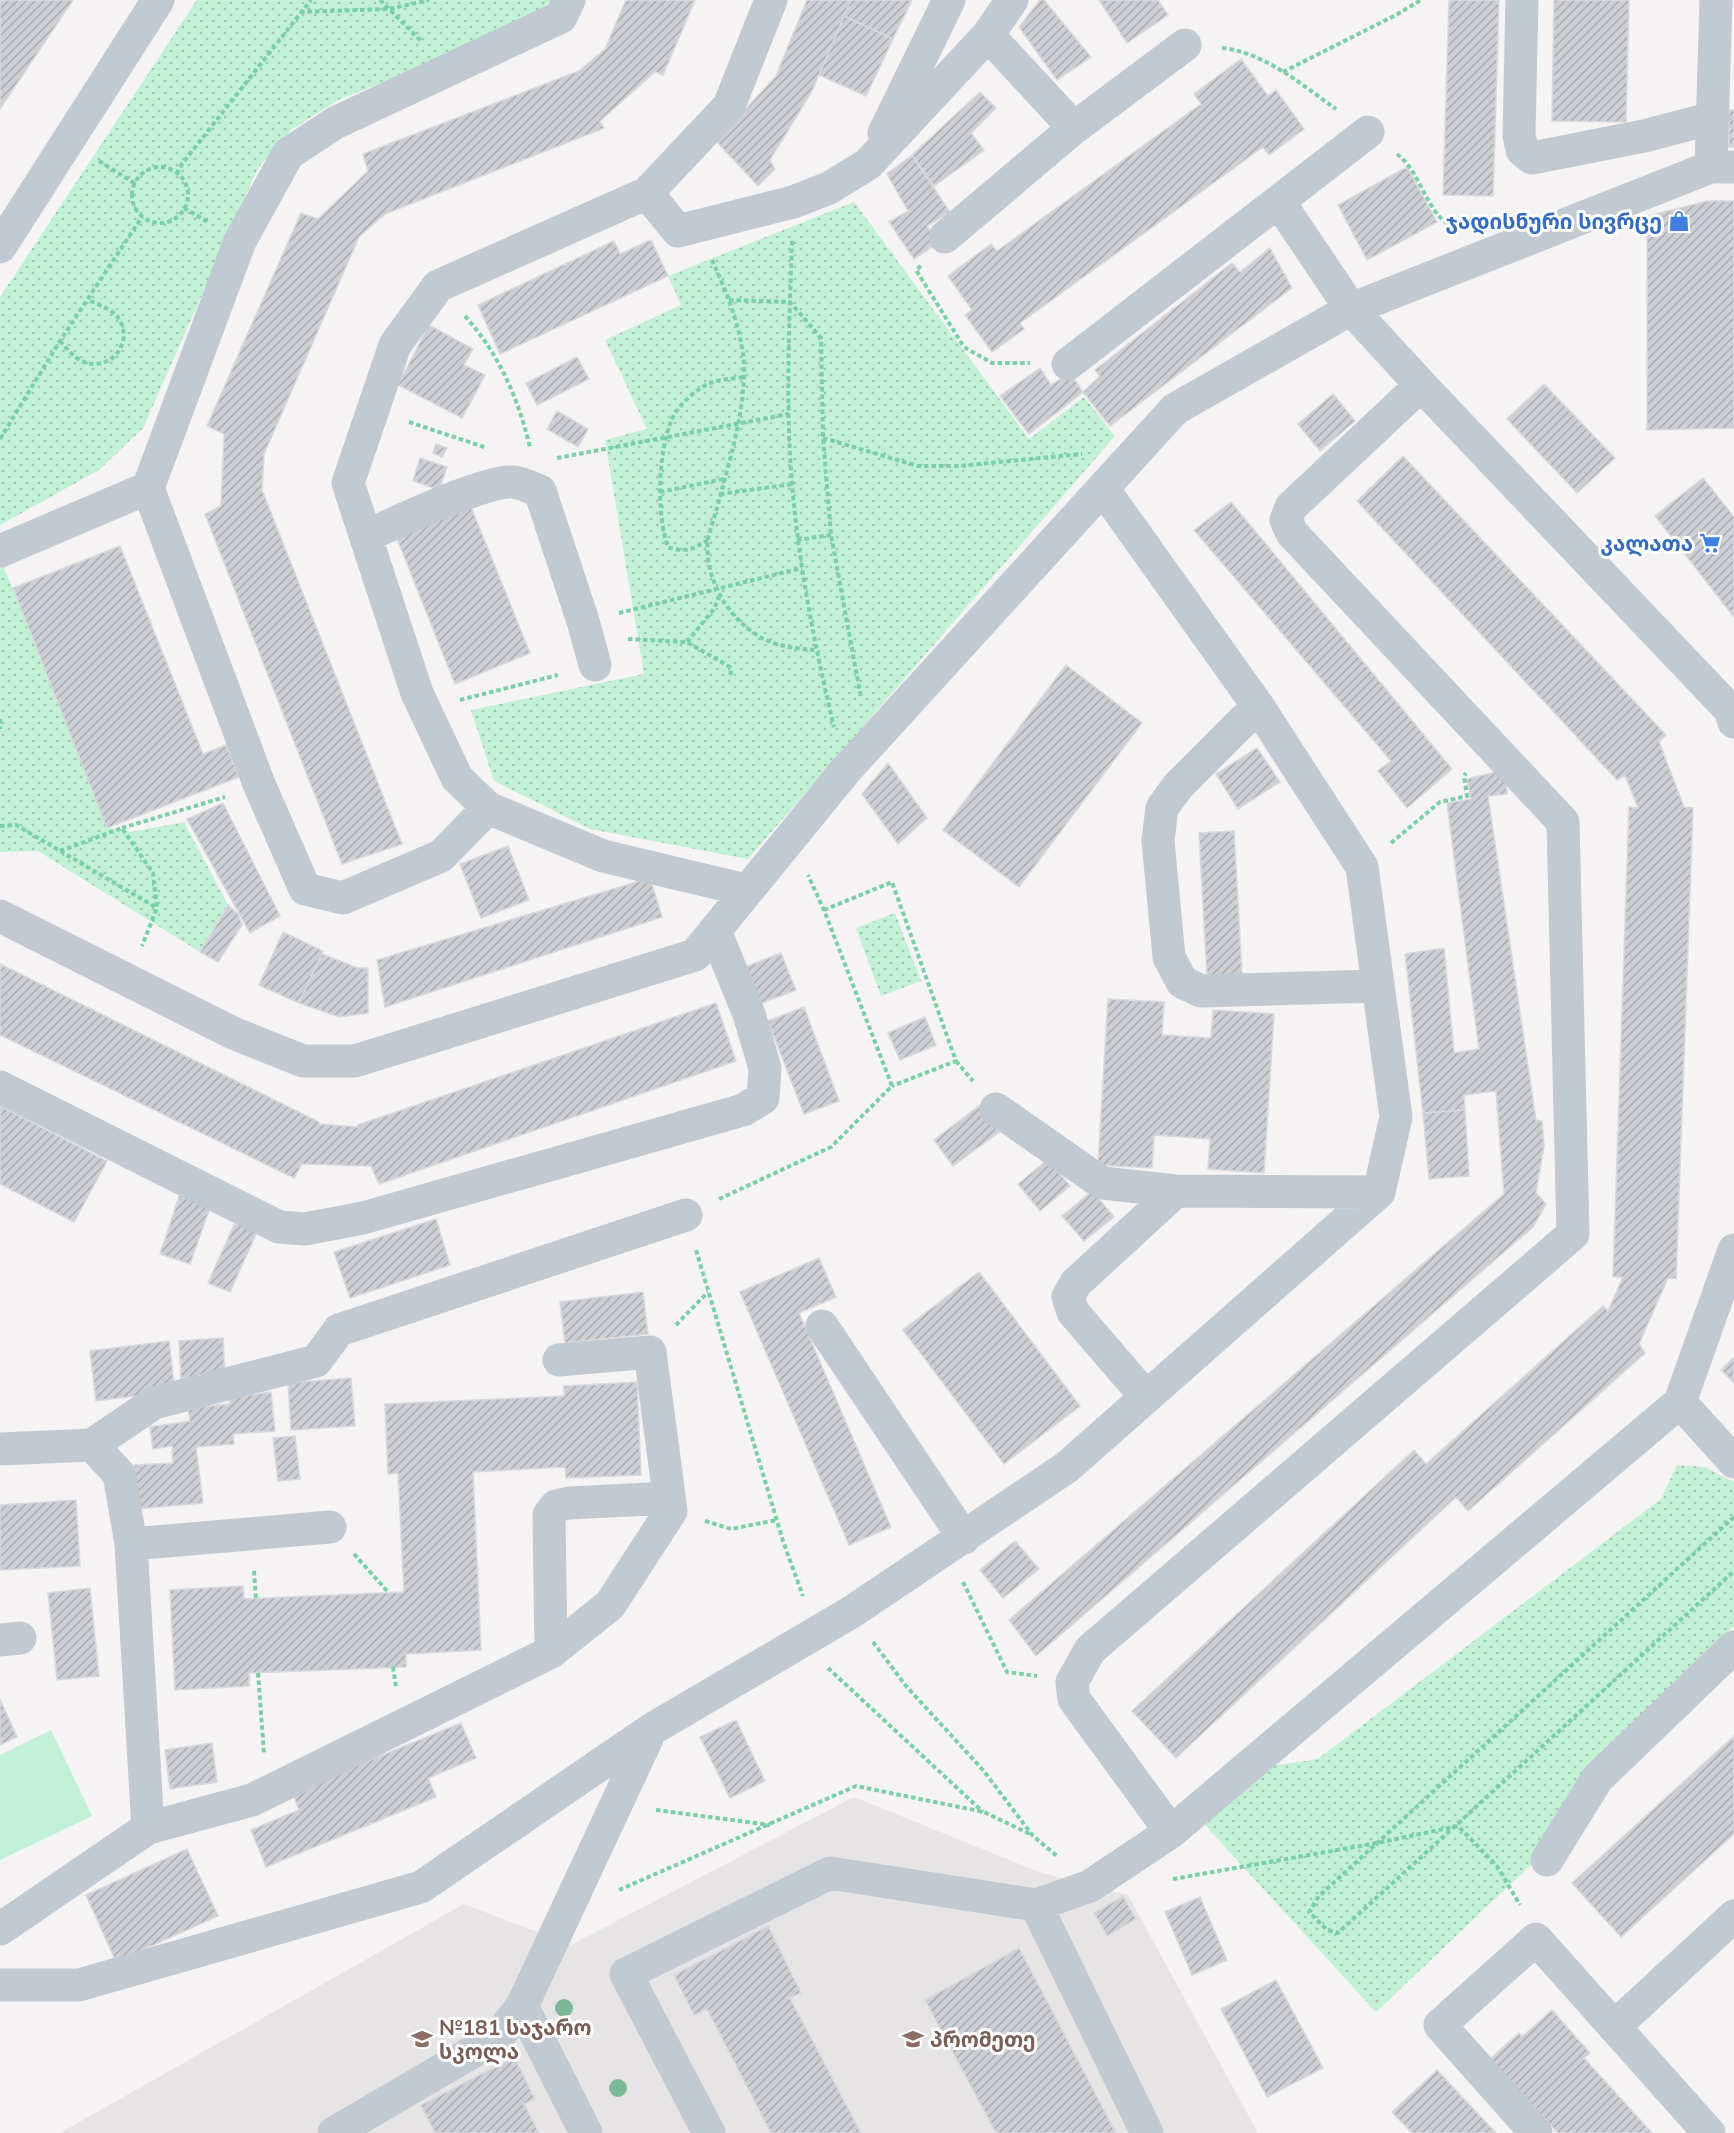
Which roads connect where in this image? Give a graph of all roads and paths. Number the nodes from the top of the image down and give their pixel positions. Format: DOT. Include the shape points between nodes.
graph roads {
  1 [pos="158,0"];
  2 [pos="311,0"];
  3 [pos="381,0"];
  4 [pos="429,0"];
  5 [pos="569,0"];
  6 [pos="771,0"];
  7 [pos="949,0"];
  8 [pos="1012,0"];
  9 [pos="1421,0"];
  10 [pos="1522,0"];
  11 [pos="1716,0"];
  12 [pos="389,9"];
  13 [pos="300,12"];
  14 [pos="988,35"];
  15 [pos="1185,45"];
  16 [pos="450,70"];
  17 [pos="1283,72"];
  18 [pos="1713,118"];
  19 [pos="1074,128"];
  20 [pos="1368,132"];
  21 [pos="93,157"];
  22 [pos="868,164"];
  23 [pos="1723,167"];
  24 [pos="177,174"];
  25 [pos="134,183"];
  26 [pos="648,193"];
  27 [pos="793,202"];
  28 [pos="1279,202"];
  29 [pos="184,208"];
  30 [pos="142,217"];
  31 [pos="202,219"];
  32 [pos="696,227"];
  33 [pos="945,237"];
  34 [pos="0,248"];
  35 [pos="438,286"];
  36 [pos="88,300"];
  37 [pos="729,300"];
  38 [pos="790,302"];
  39 [pos="1352,309"];
  40 [pos="60,341"];
  41 [pos="1068,364"];
  42 [pos="744,377"];
  43 [pos="1421,385"];
  44 [pos="373,411"];
  45 [pos="789,414"];
  46 [pos="738,423"];
  47 [pos="667,435"];
  48 [pos="823,438"];
  49 [pos="0,439"];
  50 [pos="490,450"];
  51 [pos="1137,453"];
  52 [pos="536,477"];
  53 [pos="724,479"];
  54 [pos="793,484"];
  55 [pos="148,488"];
  56 [pos="1104,490"];
  57 [pos="660,492"];
  58 [pos="720,494"];
  59 [pos="366,536"];
  60 [pos="831,536"];
  61 [pos="708,540"];
  62 [pos="797,540"];
  63 [pos="0,551"];
  64 [pos="802,568"];
  65 [pos="718,592"];
  66 [pos="589,641"];
  67 [pos="687,642"];
  68 [pos="816,650"];
  69 [pos="731,677"];
  70 [pos="1258,706"];
  71 [pos="425,709"];
  72 [pos="0,719"];
  73 [pos="1734,723"];
  74 [pos="0,729"];
  75 [pos="870,743"];
  76 [pos="845,771"];
  77 [pos="1464,776"];
  78 [pos="219,800"];
  79 [pos="488,808"];
  80 [pos="0,826"];
  81 [pos="122,828"];
  82 [pos="60,851"];
  83 [pos="1362,867"];
  84 [pos="747,890"];
  85 [pos="818,896"];
  86 [pos="824,910"];
  87 [pos="0,916"];
  88 [pos="715,931"];
  89 [pos="1377,986"];
  90 [pos="892,1086"];
  91 [pos="0,1087"];
  92 [pos="996,1109"];
  93 [pos="1176,1191"];
  94 [pos="1379,1192"];
  95 [pos="686,1215"];
  96 [pos="1734,1250"];
  97 [pos="708,1291"];
  98 [pos="822,1326"];
  99 [pos="650,1352"];
  100 [pos="559,1360"];
  101 [pos="1146,1397"];
  102 [pos="1680,1402"];
  103 [pos="92,1445"];
  104 [pos="0,1449"];
  105 [pos="1734,1462"];
  106 [pos="670,1504"];
  107 [pos="1734,1517"];
  108 [pos="777,1520"];
  109 [pos="330,1527"];
  110 [pos="964,1538"];
  111 [pos="131,1544"];
  112 [pos="1734,1571"];
  113 [pos="389,1593"];
  114 [pos="973,1603"];
  115 [pos="850,1613"];
  116 [pos="808,1638"];
  117 [pos="1734,1647"];
  118 [pos="551,1652"];
  119 [pos="258,1673"];
  120 [pos="1040,1677"];
  121 [pos="652,1729"];
  122 [pos="271,1790"];
  123 [pos="614,1805"];
  124 [pos="984,1812"];
  125 [pos="771,1825"];
  126 [pos="1458,1826"];
  127 [pos="148,1828"];
  128 [pos="1170,1832"];
  129 [pos="1033,1836"];
  130 [pos="1377,1843"];
  131 [pos="1547,1860"];
  132 [pos="1172,1879"];
  133 [pos="1096,1881"];
  134 [pos="618,1890"];
  135 [pos="1036,1905"];
  136 [pos="1734,1916"];
  137 [pos="0,1929"];
  138 [pos="1536,1939"];
  139 [pos="0,1985"];
  140 [pos="522,2006"];
  141 [pos="1614,2027"];
  142 [pos="334,2133"];
  143 [pos="586,2133"];
  144 [pos="709,2133"];
  145 [pos="1147,2133"];
  146 [pos="1536,2133"];
  147 [pos="1709,2133"];
  1 -- 34 [label="street"];
  2 -- 13 [label="path"];
  3 -- 12 [label="path"];
  4 -- 12 [label="path"];
  5 -- 16 [label="street" via="561,17"];
  6 -- 26 [label="street" via="729,106"];
  7 -- 22 [label="street"];
  8 -- 14 [label="street"];
  9 -- 17 [label="path"];
  10 -- 18 [label="street" via="1519,135 1522,150 1532,158"];
  11 -- 18 [label="street"];
  12 -- 13 [label="path"];
  12 -- 16 [label="path"];
  13 -- 24 [label="path"];
  14 -- 19 [label="street"];
  14 -- 22 [label="street"];
  15 -- 19 [label="street"];
  16 -- 55 [label="street" via="335,123 288,153 240,241"];
  18 -- 23 [label="street"];
  19 -- 33 [label="street"];
  20 -- 28 [label="street"];
  21 -- 25 [label="path"];
  22 -- 27 [label="street" via="829,188"];
  23 -- 39 [label="street"];
  24 -- 25 [label="path" via="166,168 153,168"];
  24 -- 29 [label="path" via="188,196"];
  25 -- 30 [label="path" via="134,207"];
  26 -- 32 [label="street" via="678,231"];
  26 -- 35 [label="street"];
  27 -- 32 [label="street"];
  27 -- 38 [label="path"];
  28 -- 39 [label="street"];
  28 -- 41 [label="street"];
  29 -- 30 [label="path" via="165,223 153,223"];
  29 -- 31 [label="path"];
  30 -- 36 [label="path"];
  32 -- 37 [label="path"];
  33 -- 41 [label="path" via="941,250 916,270 964,347 992,363"];
  35 -- 44 [label="street" via="395,345"];
  35 -- 52 [label="path" via="484,338 520,406"];
  36 -- 40 [label="path"];
  36 -- 40 [label="path" via="119,318 124,333 122,348 112,360 99,364 74,356"];
  37 -- 38 [label="path"];
  37 -- 42 [label="path" via="742,345"];
  38 -- 45 [label="path"];
  38 -- 48 [label="path" via="821,338"];
  39 -- 43 [label="street"];
  39 -- 51 [label="street" via="1175,409"];
  40 -- 49 [label="path"];
  42 -- 46 [label="path"];
  42 -- 47 [label="path" via="708,384 688,399 672,417"];
  43 -- 73 [label="street" via="1730,710"];
  43 -- 128 [label="street" via="1290,507 1286,520 1292,533 1563,822 1573,1234 1090,1650 1072,1682 1074,1699"];
  44 -- 50 [label="path"];
  44 -- 59 [label="street" via="348,483"];
  45 -- 46 [label="path"];
  45 -- 54 [label="path"];
  46 -- 47 [label="path"];
  46 -- 53 [label="path"];
  47 -- 52 [label="path"];
  47 -- 57 [label="path"];
  48 -- 51 [label="path" via="918,466"];
  48 -- 60 [label="path"];
  51 -- 56 [label="street"];
  52 -- 59 [label="street" via="494,486"];
  52 -- 66 [label="street"];
  53 -- 57 [label="path"];
  53 -- 58 [label="path"];
  54 -- 58 [label="path"];
  54 -- 62 [label="path"];
  55 -- 63 [label="street"];
  55 -- 79 [label="street" via="259,784 305,889 343,898 441,856"];
  56 -- 70 [label="street"];
  56 -- 75 [label="street"];
  57 -- 61 [label="path" via="663,534 668,547 680,552"];
  58 -- 61 [label="path"];
  59 -- 71 [label="street"];
  60 -- 62 [label="path"];
  60 -- 75 [label="path"];
  61 -- 65 [label="path"];
  62 -- 64 [label="path"];
  64 -- 65 [label="path"];
  64 -- 68 [label="path"];
  65 -- 66 [label="path"];
  65 -- 67 [label="path" via="714,609"];
  65 -- 68 [label="path" via="750,631 791,648"];
  66 -- 67 [label="path"];
  66 -- 71 [label="path"];
  67 -- 69 [label="path" via="730,667"];
  68 -- 76 [label="path"];
  70 -- 83 [label="street"];
  70 -- 89 [label="street" via="1178,786 1162,808 1158,841 1169,957 1182,982 1201,991"];
  71 -- 79 [label="street" via="457,778"];
  72 -- 74 [label="path"];
  75 -- 76 [label="street"];
  76 -- 84 [label="street"];
  77 -- 83 [label="path" via="1467,796 1440,802"];
  78 -- 81 [label="path"];
  79 -- 84 [label="street" via="603,856"];
  80 -- 82 [label="path" via="16,825"];
  81 -- 82 [label="path"];
  81 -- 82 [label="path" via="153,873 157,908"];
  83 -- 89 [label="street"];
  84 -- 88 [label="street"];
  85 -- 86 [label="path"];
  86 -- 90 [label="path"];
  86 -- 90 [label="path" via="891,882 956,1060"];
  87 -- 88 [label="street" via="233,1033 303,1061 355,1061 695,955"];
  88 -- 91 [label="street" via="749,1014 765,1068 763,1098 743,1110 363,1218 305,1229 279,1227"];
  89 -- 94 [label="street" via="1396,1117"];
  90 -- 95 [label="path" via="831,1147"];
  92 -- 93 [label="street" via="1102,1183"];
  93 -- 94 [label="street"];
  93 -- 101 [label="street" via="1076,1283 1068,1297 1073,1312"];
  94 -- 101 [label="street"];
  95 -- 97 [label="path"];
  95 -- 103 [label="street" via="339,1330 316,1361 154,1402"];
  96 -- 102 [label="street"];
  97 -- 99 [label="path"];
  97 -- 108 [label="path"];
  98 -- 110 [label="street"];
  99 -- 100 [label="street"];
  99 -- 106 [label="street"];
  101 -- 110 [label="street" via="1067,1467"];
  102 -- 105 [label="street"];
  102 -- 128 [label="street"];
  103 -- 104 [label="street"];
  103 -- 111 [label="street" via="119,1474"];
  106 -- 108 [label="path" via="730,1529"];
  106 -- 118 [label="street" via="610,1605"];
  106 -- 118 [label="street" via="556,1506 549,1515"];
  107 -- 130 [label="path"];
  108 -- 116 [label="path"];
  109 -- 111 [label="street"];
  109 -- 113 [label="path"];
  110 -- 115 [label="street"];
  111 -- 127 [label="street"];
  112 -- 126 [label="path"];
  114 -- 120 [label="path" via="1007,1672"];
  115 -- 116 [label="street"];
  115 -- 129 [label="path" via="906,1686 983,1770"];
  116 -- 121 [label="street"];
  116 -- 124 [label="path"];
  117 -- 131 [label="street" via="1597,1779"];
  118 -- 122 [label="street"];
  119 -- 122 [label="path"];
  121 -- 123 [label="street"];
  121 -- 139 [label="street" via="421,1887 79,1985"];
  122 -- 127 [label="street" via="252,1800"];
  123 -- 125 [label="path"];
  123 -- 140 [label="street"];
  124 -- 125 [label="path" via="856,1786"];
  124 -- 129 [label="path"];
  125 -- 134 [label="path"];
  126 -- 130 [label="path"];
  126 -- 130 [label="path" via="1338,1933 1327,1930 1309,1912 1319,1896"];
  126 -- 138 [label="path" via="1497,1866"];
  127 -- 137 [label="street"];
  128 -- 133 [label="street"];
  129 -- 133 [label="path" via="1062,1861"];
  130 -- 132 [label="path"];
  133 -- 135 [label="street"];
  135 -- 144 [label="street" via="830,1873 626,1974"];
  135 -- 145 [label="street"];
  136 -- 141 [label="street"];
  138 -- 141 [label="street"];
  138 -- 146 [label="street" via="1440,2025"];
  140 -- 142 [label="street" via="498,2037"];
  140 -- 143 [label="street"];
  141 -- 147 [label="street"];
}
